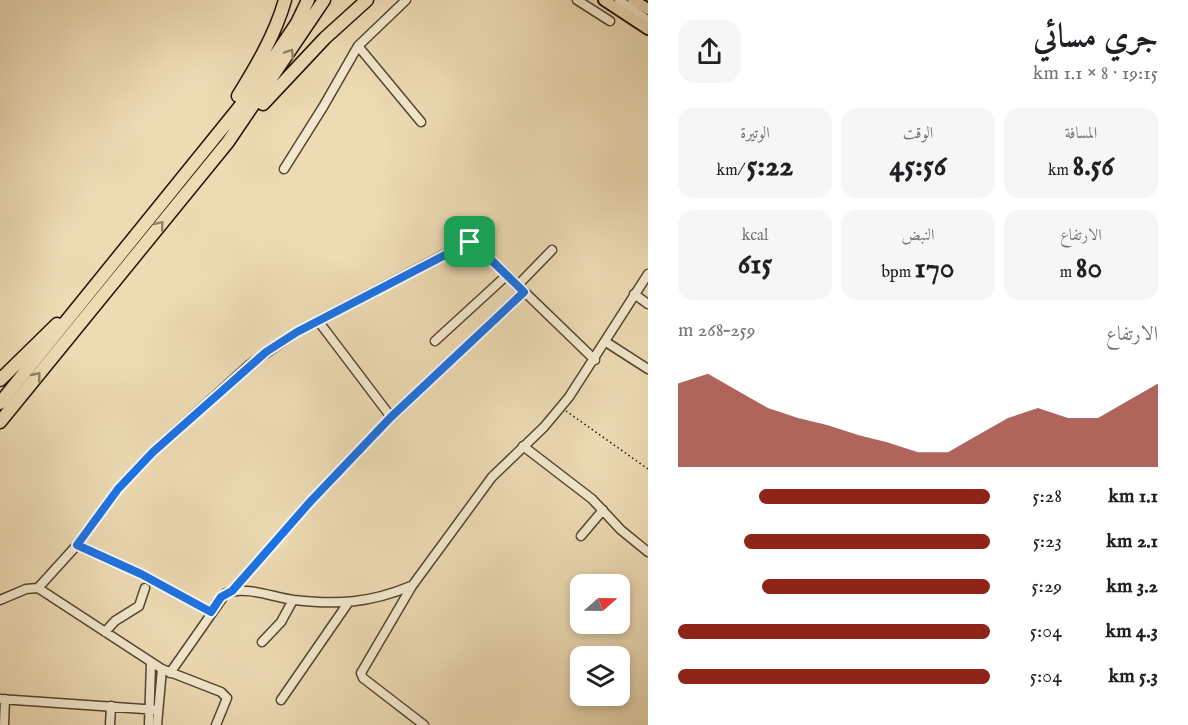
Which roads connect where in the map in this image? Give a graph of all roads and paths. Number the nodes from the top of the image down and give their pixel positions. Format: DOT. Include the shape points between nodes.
graph roads {
  1 [pos="285,0"];
  2 [pos="308,0"];
  3 [pos="324,0"];
  4 [pos="367,0"];
  5 [pos="406,0"];
  6 [pos="577,0"];
  7 [pos="604,0"];
  8 [pos="612,0"];
  9 [pos="619,0"];
  10 [pos="635,0"];
  11 [pos="648,9"];
  12 [pos="610,21"];
  13 [pos="648,22"];
  14 [pos="648,29"];
  15 [pos="358,46"];
  16 [pos="421,122"];
  17 [pos="228,142"];
  18 [pos="200,154"];
  19 [pos="284,169"];
  20 [pos="552,250"];
  21 [pos="648,274"];
  22 [pos="506,276"];
  23 [pos="520,289"];
  24 [pos="634,294"];
  25 [pos="87,298"];
  26 [pos="648,304"];
  27 [pos="319,322"];
  28 [pos="435,341"];
  29 [pos="606,342"];
  30 [pos="595,360"];
  31 [pos="648,369"];
  32 [pos="0,380"];
  33 [pos="0,403"];
  34 [pos="561,407"];
  35 [pos="391,417"];
  36 [pos="0,422"];
  37 [pos="524,446"];
  38 [pos="648,469"];
  39 [pos="603,510"];
  40 [pos="581,536"];
  41 [pos="77,545"];
  42 [pos="648,552"];
  43 [pos="412,586"];
  44 [pos="38,588"];
  45 [pos="145,588"];
  46 [pos="232,591"];
  47 [pos="0,600"];
  48 [pos="293,600"];
  49 [pos="348,603"];
  50 [pos="211,612"];
  51 [pos="105,632"];
  52 [pos="262,642"];
  53 [pos="151,663"];
  54 [pos="166,671"];
  55 [pos="3,699"];
  56 [pos="281,700"];
  57 [pos="111,706"];
  58 [pos="154,709"];
  59 [pos="4,725"];
  60 [pos="110,725"];
  61 [pos="149,725"];
  62 [pos="157,725"];
  63 [pos="216,725"];
  64 [pos="424,725"];
  1 -- 18 [label="highway" via="258,64"];
  2 -- 18 [label="highway" via="271,63"];
  17 -- 3 [label="highway, one-way"];
  4 -- 17 [label="highway" via="325,38"];
  5 -- 15 [label="street"];
  6 -- 12 [label="street"];
  7 -- 14 [label="main road"];
  8 -- 13 [label="street"];
  9 -- 13 [label="street"];
  10 -- 11 [label="main road"];
  15 -- 16 [label="street"];
  15 -- 19 [label="street"];
  36 -- 17 [label="highway, one-way"];
  18 -- 25 [label="highway"];
  20 -- 23 [label="street"];
  21 -- 24 [label="street"];
  22 -- 23 [label="street"];
  22 -- 27 [label="street" via="470,242"];
  22 -- 28 [label="street"];
  23 -- 30 [label="street"];
  23 -- 35 [label="street"];
  24 -- 26 [label="street"];
  24 -- 29 [label="street"];
  25 -- 32 [label="highway"];
  25 -- 33 [label="highway"];
  27 -- 35 [label="street"];
  27 -- 41 [label="street" via="257,359 153,452 118,489"];
  29 -- 30 [label="street"];
  29 -- 31 [label="street"];
  30 -- 34 [label="street"];
  34 -- 37 [label="street"];
  34 -- 38 [label="path"];
  35 -- 46 [label="street"];
  37 -- 39 [label="street"];
  37 -- 43 [label="street" via="492,477"];
  39 -- 40 [label="street"];
  39 -- 42 [label="street"];
  41 -- 44 [label="street"];
  41 -- 50 [label="street"];
  43 -- 49 [label="street" via="386,597"];
  43 -- 64 [label="street" via="362,675"];
  44 -- 47 [label="street"];
  44 -- 51 [label="street"];
  45 -- 51 [label="street" via="135,610"];
  46 -- 48 [label="street"];
  46 -- 50 [label="street" via="221,597"];
  48 -- 49 [label="street"];
  48 -- 52 [label="street"];
  49 -- 56 [label="street"];
  50 -- 54 [label="street"];
  51 -- 53 [label="street"];
  53 -- 54 [label="street"];
  53 -- 58 [label="street"];
  54 -- 58 [label="street"];
  54 -- 63 [label="street" via="225,694 227,698"];
  55 -- 57 [label="street"];
  55 -- 59 [label="street"];
  57 -- 58 [label="street"];
  57 -- 60 [label="street"];
  58 -- 61 [label="street"];
  58 -- 62 [label="street"];
}
